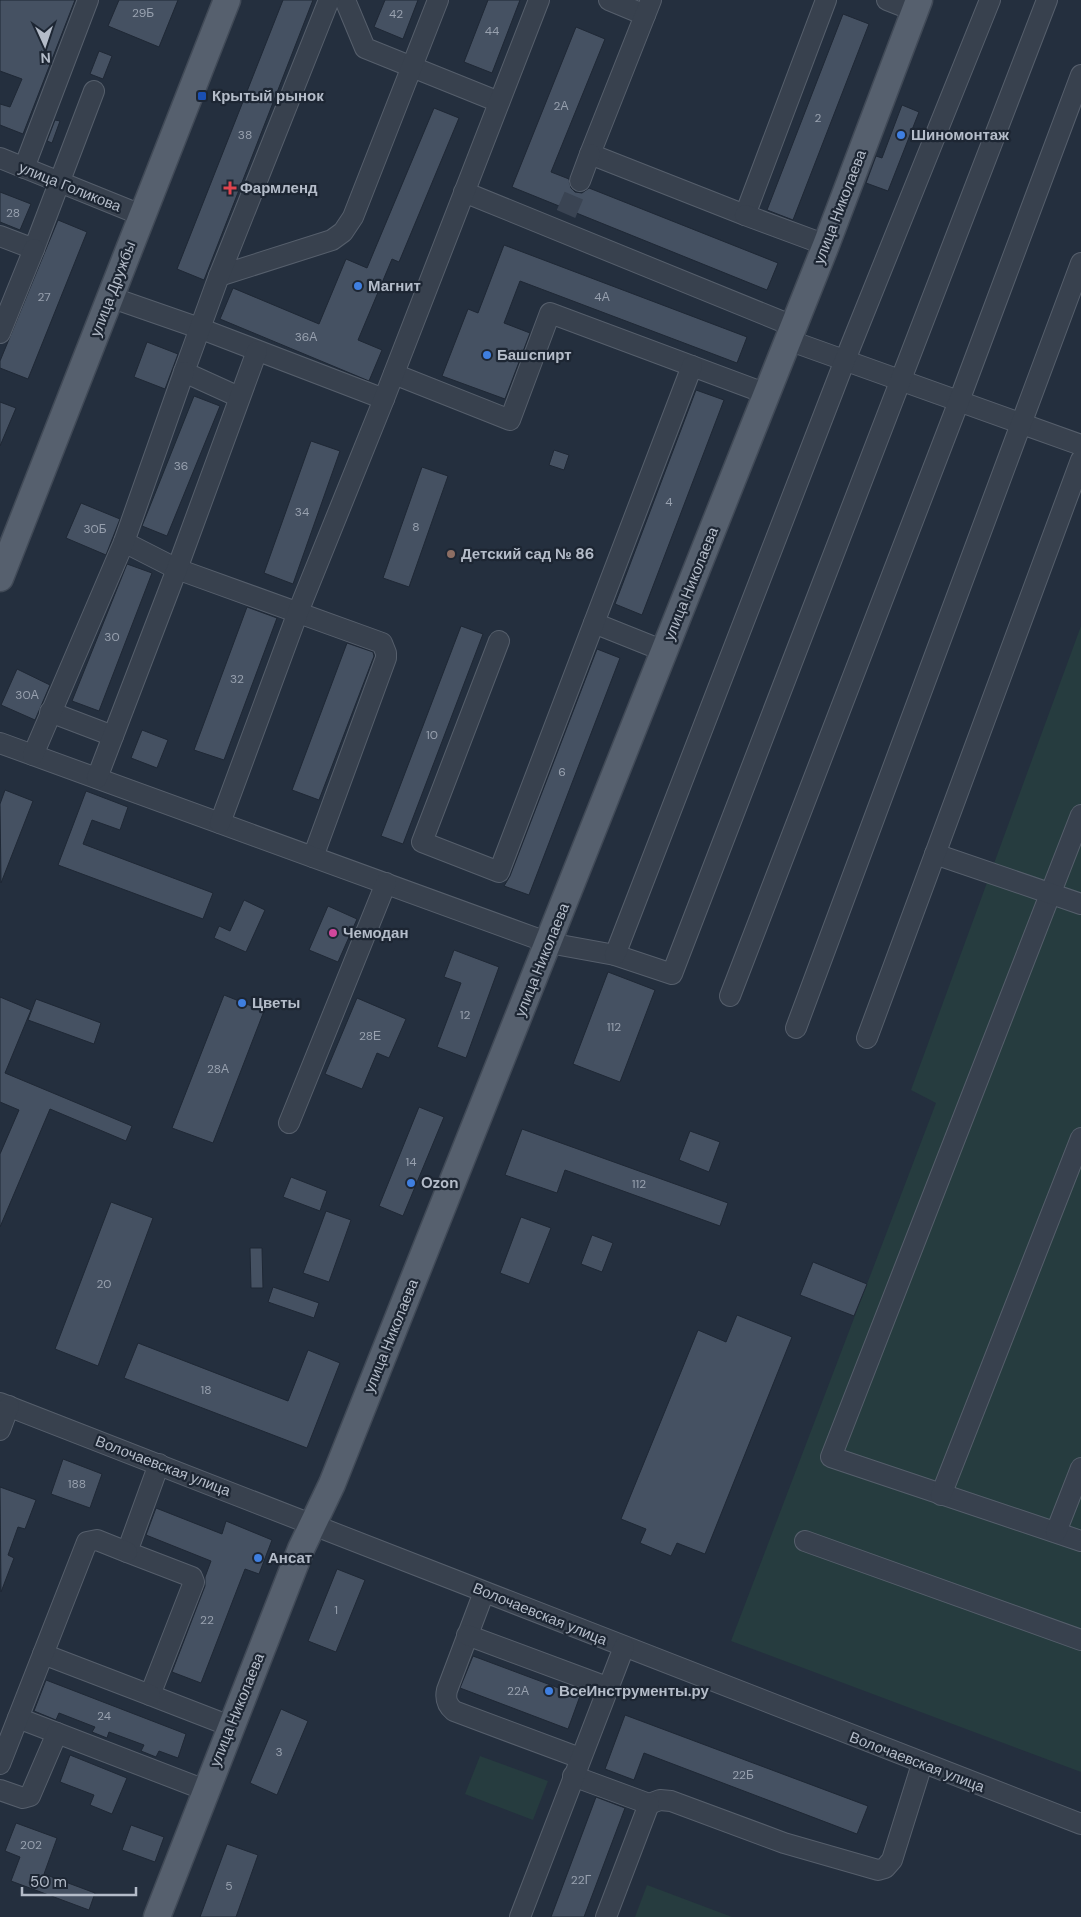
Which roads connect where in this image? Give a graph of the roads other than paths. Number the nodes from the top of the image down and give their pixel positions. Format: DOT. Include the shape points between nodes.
graph roads {
  1 [pos="88,0"];
  2 [pos="227,0"];
  3 [pos="329,0"];
  4 [pos="345,0"];
  5 [pos="438,0"];
  6 [pos="539,0"];
  7 [pos="609,0"];
  8 [pos="826,0"];
  9 [pos="887,0"];
  10 [pos="990,0"];
  11 [pos="1047,0"];
  12 [pos="917,5"];
  13 [pos="648,7"];
  14 [pos="412,67"];
  15 [pos="1081,75"];
  16 [pos="94,91"];
  17 [pos="499,102"];
  18 [pos="590,154"];
  19 [pos="0,158"];
  20 [pos="24,168"];
  21 [pos="580,180"];
  22 [pos="60,182"];
  23 [pos="464,192"];
  24 [pos="141,215"];
  25 [pos="744,215"];
  26 [pos="0,236"];
  27 [pos="826,245"];
  28 [pos="34,249"];
  29 [pos="1081,263"];
  30 [pos="219,276"];
  31 [pos="110,297"];
  32 [pos="199,328"];
  33 [pos="791,333"];
  34 [pos="0,334"];
  35 [pos="257,351"];
  36 [pos="846,360"];
  37 [pos="692,366"];
  38 [pos="184,372"];
  39 [pos="394,374"];
  40 [pos="901,380"];
  41 [pos="766,394"];
  42 [pos="240,397"];
  43 [pos="384,399"];
  44 [pos="959,401"];
  45 [pos="1021,423"];
  46 [pos="1081,445"];
  47 [pos="1081,460"];
  48 [pos="124,542"];
  49 [pos="177,569"];
  50 [pos="0,578"];
  51 [pos="298,612"];
  52 [pos="594,623"];
  53 [pos="499,641"];
  54 [pos="664,651"];
  55 [pos="50,712"];
  56 [pos="113,736"];
  57 [pos="0,744"];
  58 [pos="33,755"];
  59 [pos="97,778"];
  60 [pos="1081,815"];
  61 [pos="220,823"];
  62 [pos="935,854"];
  63 [pos="313,857"];
  64 [pos="386,884"];
  65 [pos="1050,893"];
  66 [pos="1081,904"];
  67 [pos="549,943"];
  68 [pos="615,955"];
  69 [pos="730,996"];
  70 [pos="796,1028"];
  71 [pos="867,1038"];
  72 [pos="289,1123"];
  73 [pos="1081,1138"];
  74 [pos="5,1405"];
  75 [pos="0,1430"];
  76 [pos="159,1464"];
  77 [pos="1081,1468"];
  78 [pos="941,1495"];
  79 [pos="313,1523"];
  80 [pos="1056,1532"];
  81 [pos="805,1541"];
  82 [pos="1081,1541"];
  83 [pos="127,1552"];
  84 [pos="484,1592"];
  85 [pos="467,1635"];
  86 [pos="1081,1640"];
  87 [pos="624,1647"];
  88 [pos="42,1654"];
  89 [pos="606,1687"];
  90 [pos="150,1695"];
  91 [pos="18,1718"];
  92 [pos="230,1726"];
  93 [pos="56,1733"];
  94 [pos="0,1764"];
  95 [pos="922,1764"];
  96 [pos="576,1767"];
  97 [pos="0,1790"];
  98 [pos="205,1790"];
  99 [pos="649,1804"];
  100 [pos="1081,1824"];
  101 [pos="157,1917"];
  102 [pos="520,1917"];
  103 [pos="606,1917"];
  1 -- 20 [label="street"];
  2 -- 24 [label="main road, улица Дружбы"];
  3 -- 30 [label="street"];
  4 -- 14 [label="street" via="365,48"];
  5 -- 14 [label="street"];
  6 -- 17 [label="street"];
  7 -- 13 [label="street"];
  8 -- 25 [label="street"];
  9 -- 12 [label="street"];
  10 -- 36 [label="street"];
  11 -- 40 [label="street"];
  12 -- 27 [label="main road, улица Николаева"];
  13 -- 18 [label="street"];
  14 -- 17 [label="street"];
  14 -- 30 [label="street" via="352,218 343,232 332,240"];
  15 -- 44 [label="street"];
  16 -- 22 [label="street"];
  17 -- 23 [label="street"];
  18 -- 21 [label="street"];
  18 -- 25 [label="street"];
  19 -- 20 [label="street, улица Голикова"];
  20 -- 22 [label="street, улица Голикова"];
  22 -- 24 [label="street, улица Голикова"];
  22 -- 28 [label="street"];
  23 -- 33 [label="street" via="563,222"];
  23 -- 39 [label="street"];
  24 -- 31 [label="main road, улица Дружбы"];
  25 -- 27 [label="street"];
  26 -- 28 [label="street"];
  27 -- 33 [label="main road, улица Николаева"];
  28 -- 34 [label="street"];
  29 -- 45 [label="street"];
  30 -- 32 [label="street"];
  31 -- 32 [label="street"];
  31 -- 50 [label="main road, улица Дружбы"];
  32 -- 35 [label="street"];
  32 -- 38 [label="street"];
  33 -- 36 [label="street"];
  33 -- 41 [label="main road, улица Николаева"];
  35 -- 42 [label="street"];
  35 -- 43 [label="street"];
  36 -- 40 [label="street"];
  36 -- 68 [label="street"];
  37 -- 39 [label="street" via="550,313 510,420"];
  37 -- 41 [label="street"];
  37 -- 52 [label="street"];
  38 -- 42 [label="street"];
  38 -- 48 [label="street"];
  39 -- 43 [label="street"];
  40 -- 44 [label="street"];
  40 -- 68 [label="street" via="672,974"];
  41 -- 54 [label="main road, улица Николаева"];
  42 -- 49 [label="street"];
  43 -- 51 [label="street"];
  44 -- 45 [label="street"];
  44 -- 69 [label="street"];
  45 -- 46 [label="street"];
  45 -- 70 [label="street"];
  47 -- 62 [label="street"];
  48 -- 49 [label="street"];
  48 -- 55 [label="street"];
  49 -- 51 [label="street"];
  49 -- 56 [label="street"];
  51 -- 61 [label="street"];
  51 -- 63 [label="street" via="382,643 386,653"];
  52 -- 53 [label="street" via="499,872 422,842"];
  52 -- 54 [label="street"];
  54 -- 67 [label="main road, улица Николаева"];
  55 -- 56 [label="street"];
  55 -- 58 [label="street"];
  56 -- 59 [label="street"];
  57 -- 58 [label="street"];
  58 -- 59 [label="street"];
  59 -- 61 [label="street"];
  60 -- 65 [label="street"];
  61 -- 63 [label="street"];
  62 -- 65 [label="street"];
  62 -- 71 [label="street"];
  63 -- 64 [label="street"];
  64 -- 67 [label="street"];
  64 -- 72 [label="street"];
  65 -- 66 [label="street"];
  65 -- 78 [label="street" via="831,1457"];
  67 -- 68 [label="street"];
  67 -- 79 [label="main road, улица Николаева" via="332,1484"];
  73 -- 78 [label="street"];
  74 -- 75 [label="street"];
  74 -- 76 [label="street, Волочаевская улица"];
  76 -- 79 [label="street, Волочаевская улица"];
  76 -- 83 [label="street"];
  77 -- 80 [label="street"];
  78 -- 80 [label="street"];
  79 -- 84 [label="street, Волочаевская улица"];
  79 -- 92 [label="main road, улица Николаева"];
  80 -- 82 [label="street"];
  81 -- 86 [label="street"];
  83 -- 88 [label="street" via="97,1540 87,1542"];
  83 -- 90 [label="street" via="192,1577 194,1582"];
  84 -- 85 [label="street"];
  84 -- 87 [label="street, Волочаевская улица"];
  85 -- 89 [label="street"];
  85 -- 96 [label="street" via="445,1696 449,1707"];
  87 -- 89 [label="street"];
  87 -- 95 [label="street, Волочаевская улица"];
  88 -- 90 [label="street"];
  88 -- 91 [label="street"];
  89 -- 96 [label="street"];
  90 -- 92 [label="street"];
  91 -- 93 [label="street"];
  91 -- 94 [label="street"];
  92 -- 98 [label="main road, улица Николаева"];
  93 -- 97 [label="street" via="30,1796 23,1798"];
  93 -- 98 [label="street"];
  95 -- 99 [label="street" via="892,1860 878,1870 784,1843 671,1801"];
  95 -- 100 [label="street, Волочаевская улица"];
  96 -- 99 [label="street"];
  96 -- 102 [label="street"];
  98 -- 101 [label="main road, улица Николаева"];
  99 -- 103 [label="street"];
}
